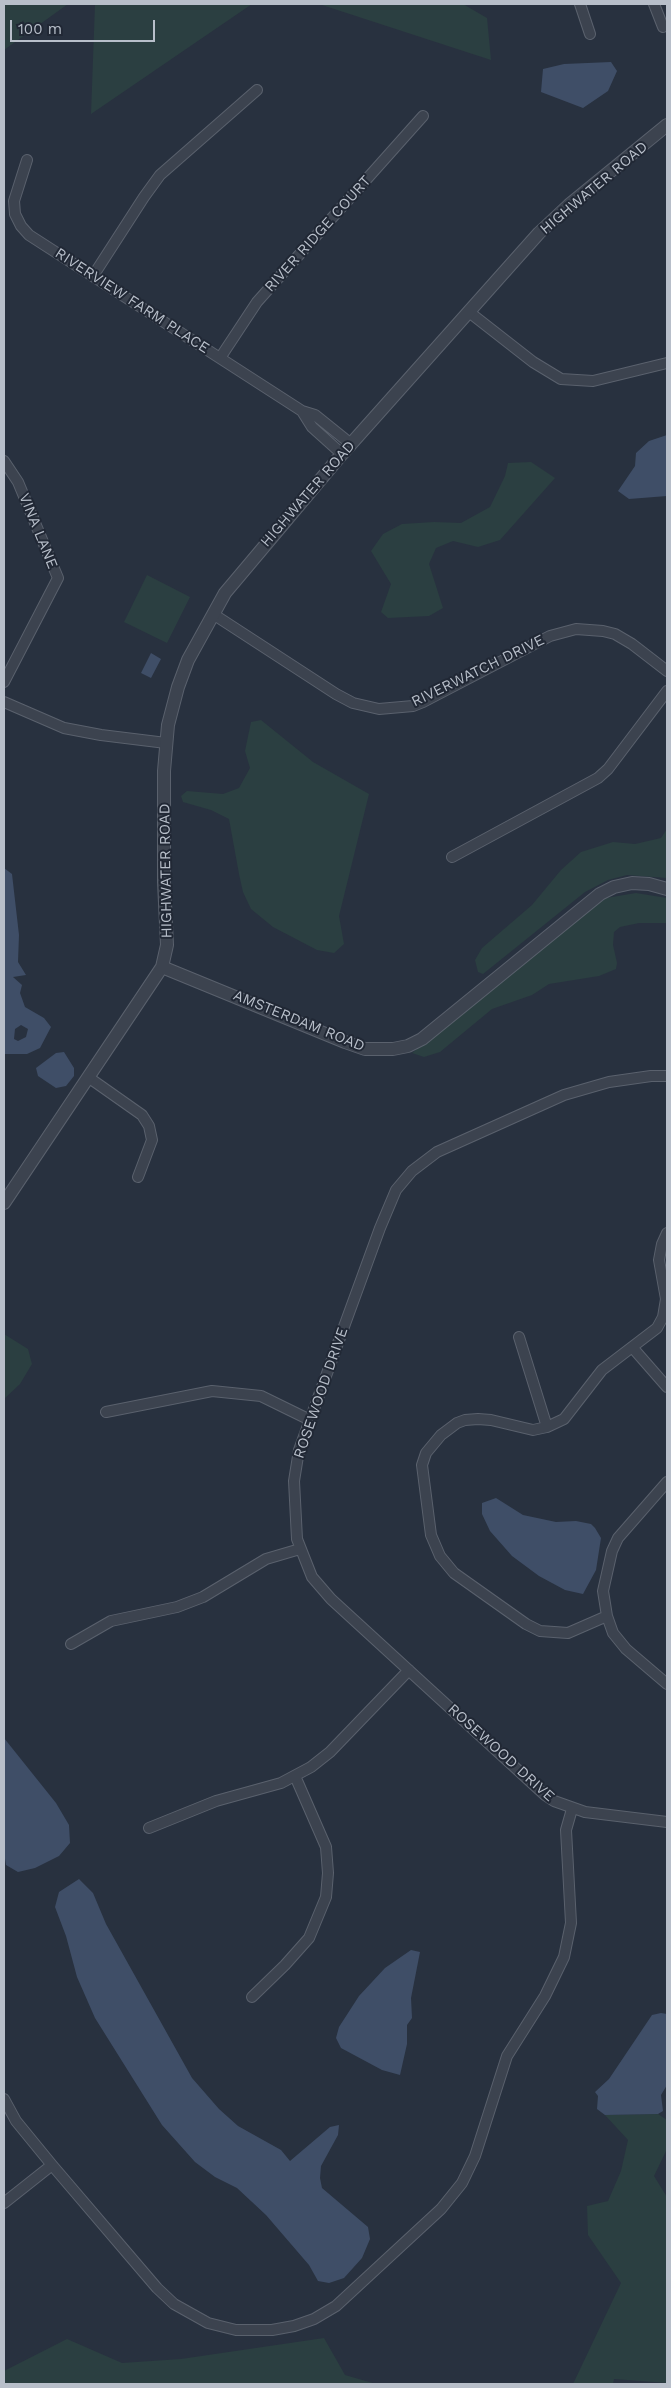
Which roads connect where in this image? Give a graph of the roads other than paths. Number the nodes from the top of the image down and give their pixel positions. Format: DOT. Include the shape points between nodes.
graph roads {
  1 [pos="580,4"];
  2 [pos="654,4"];
  3 [pos="663,27"];
  4 [pos="590,34"];
  5 [pos="257,90"];
  6 [pos="423,116"];
  7 [pos="667,125"];
  8 [pos="26,160"];
  9 [pos="93,276"];
  10 [pos="469,312"];
  11 [pos="220,358"];
  12 [pos="667,363"];
  13 [pos="302,412"];
  14 [pos="351,444"];
  15 [pos="342,454"];
  16 [pos="4,461"];
  17 [pos="213,614"];
  18 [pos="667,671"];
  19 [pos="4,682"];
  20 [pos="667,692"];
  21 [pos="4,702"];
  22 [pos="166,743"];
  23 [pos="452,857"];
  24 [pos="667,889"];
  25 [pos="162,967"];
  26 [pos="88,1076"];
  27 [pos="667,1076"];
  28 [pos="138,1177"];
  29 [pos="4,1203"];
  30 [pos="667,1233"];
  31 [pos="519,1336"];
  32 [pos="632,1347"];
  33 [pos="667,1387"];
  34 [pos="106,1412"];
  35 [pos="310,1420"];
  36 [pos="547,1427"];
  37 [pos="667,1482"];
  38 [pos="300,1549"];
  39 [pos="607,1616"];
  40 [pos="71,1644"];
  41 [pos="409,1670"];
  42 [pos="667,1684"];
  43 [pos="295,1776"];
  44 [pos="572,1809"];
  45 [pos="667,1822"];
  46 [pos="149,1828"];
  47 [pos="252,1997"];
  48 [pos="4,2099"];
  49 [pos="52,2165"];
  50 [pos="4,2202"];
  1 -- 4 [label="street"];
  2 -- 3 [label="street"];
  5 -- 9 [label="street" via="160,175"];
  6 -- 11 [label="street, RIVER RIDGE COURT" via="257,302"];
  7 -- 10 [label="street, HIGHWATER ROAD" via="569,204"];
  8 -- 9 [label="street, RIVERVIEW FARM PLACE" via="14,201 21,226 29,235"];
  9 -- 11 [label="street, RIVERVIEW FARM PLACE"];
  10 -- 12 [label="street" via="533,362 561,379 593,381"];
  10 -- 14 [label="street, HIGHWATER ROAD"];
  11 -- 13 [label="street, RIVERVIEW FARM PLACE"];
  13 -- 14 [label="street, RIVERVIEW FARM PLACE" via="315,415"];
  13 -- 15 [label="street, RIVERVIEW FARM PLACE" via="312,427"];
  14 -- 15 [label="street, HIGHWATER ROAD"];
  15 -- 17 [label="street, HIGHWATER ROAD" via="240,573"];
  16 -- 19 [label="street, VINA LANE" via="18,482 58,578"];
  17 -- 18 [label="street, RIVERWATCH DRIVE" via="336,694 353,703 379,709 423,702 550,636 576,629 615,634"];
  17 -- 22 [label="street, HIGHWATER ROAD" via="178,686"];
  20 -- 23 [label="street" via="598,778"];
  21 -- 22 [label="street" via="64,728 101,736"];
  22 -- 25 [label="street, HIGHWATER ROAD" via="164,882 168,945"];
  24 -- 25 [label="street, AMSTERDAM ROAD" via="632,883 600,894 422,1038 408,1046 393,1049 365,1048 345,1042"];
  25 -- 26 [label="street"];
  26 -- 28 [label="street" via="142,1115 149,1126 152,1140"];
  26 -- 29 [label="street"];
  27 -- 35 [label="street, ROSEWOOD DRIVE" via="609,1082 564,1095 437,1152 412,1171 389,1204"];
  30 -- 32 [label="street" via="659,1260 666,1299 663,1317 657,1328"];
  31 -- 36 [label="street"];
  32 -- 33 [label="street"];
  32 -- 36 [label="street" via="599,1373 564,1419"];
  34 -- 35 [label="street" via="204,1391 219,1391 260,1396"];
  35 -- 38 [label="street, ROSEWOOD DRIVE" via="298,1450 294,1481"];
  36 -- 39 [label="street" via="533,1430 471,1419 457,1423 441,1435 426,1453 422,1465 431,1535 440,1556 454,1573 540,1631 568,1633"];
  37 -- 39 [label="street" via="635,1516 612,1551 604,1585"];
  38 -- 40 [label="street" via="266,1559 203,1597 177,1607 110,1620"];
  38 -- 41 [label="street, ROSEWOOD DRIVE" via="308,1569 322,1589"];
  39 -- 42 [label="street" via="613,1633 626,1649"];
  41 -- 43 [label="street" via="330,1752"];
  41 -- 44 [label="street, ROSEWOOD DRIVE" via="545,1795"];
  43 -- 46 [label="street" via="216,1801"];
  43 -- 47 [label="street" via="326,1847 326,1896 309,1938"];
  44 -- 45 [label="street, ROSEWOOD DRIVE"];
  44 -- 49 [label="street" via="566,1830 571,1923 564,1957 545,1996 507,2056 475,2156 462,2183 441,2209 336,2306 314,2319 272,2330 236,2330 208,2323 174,2304 156,2288"];
  48 -- 49 [label="street" via="16,2121"];
  49 -- 50 [label="street"];
}
